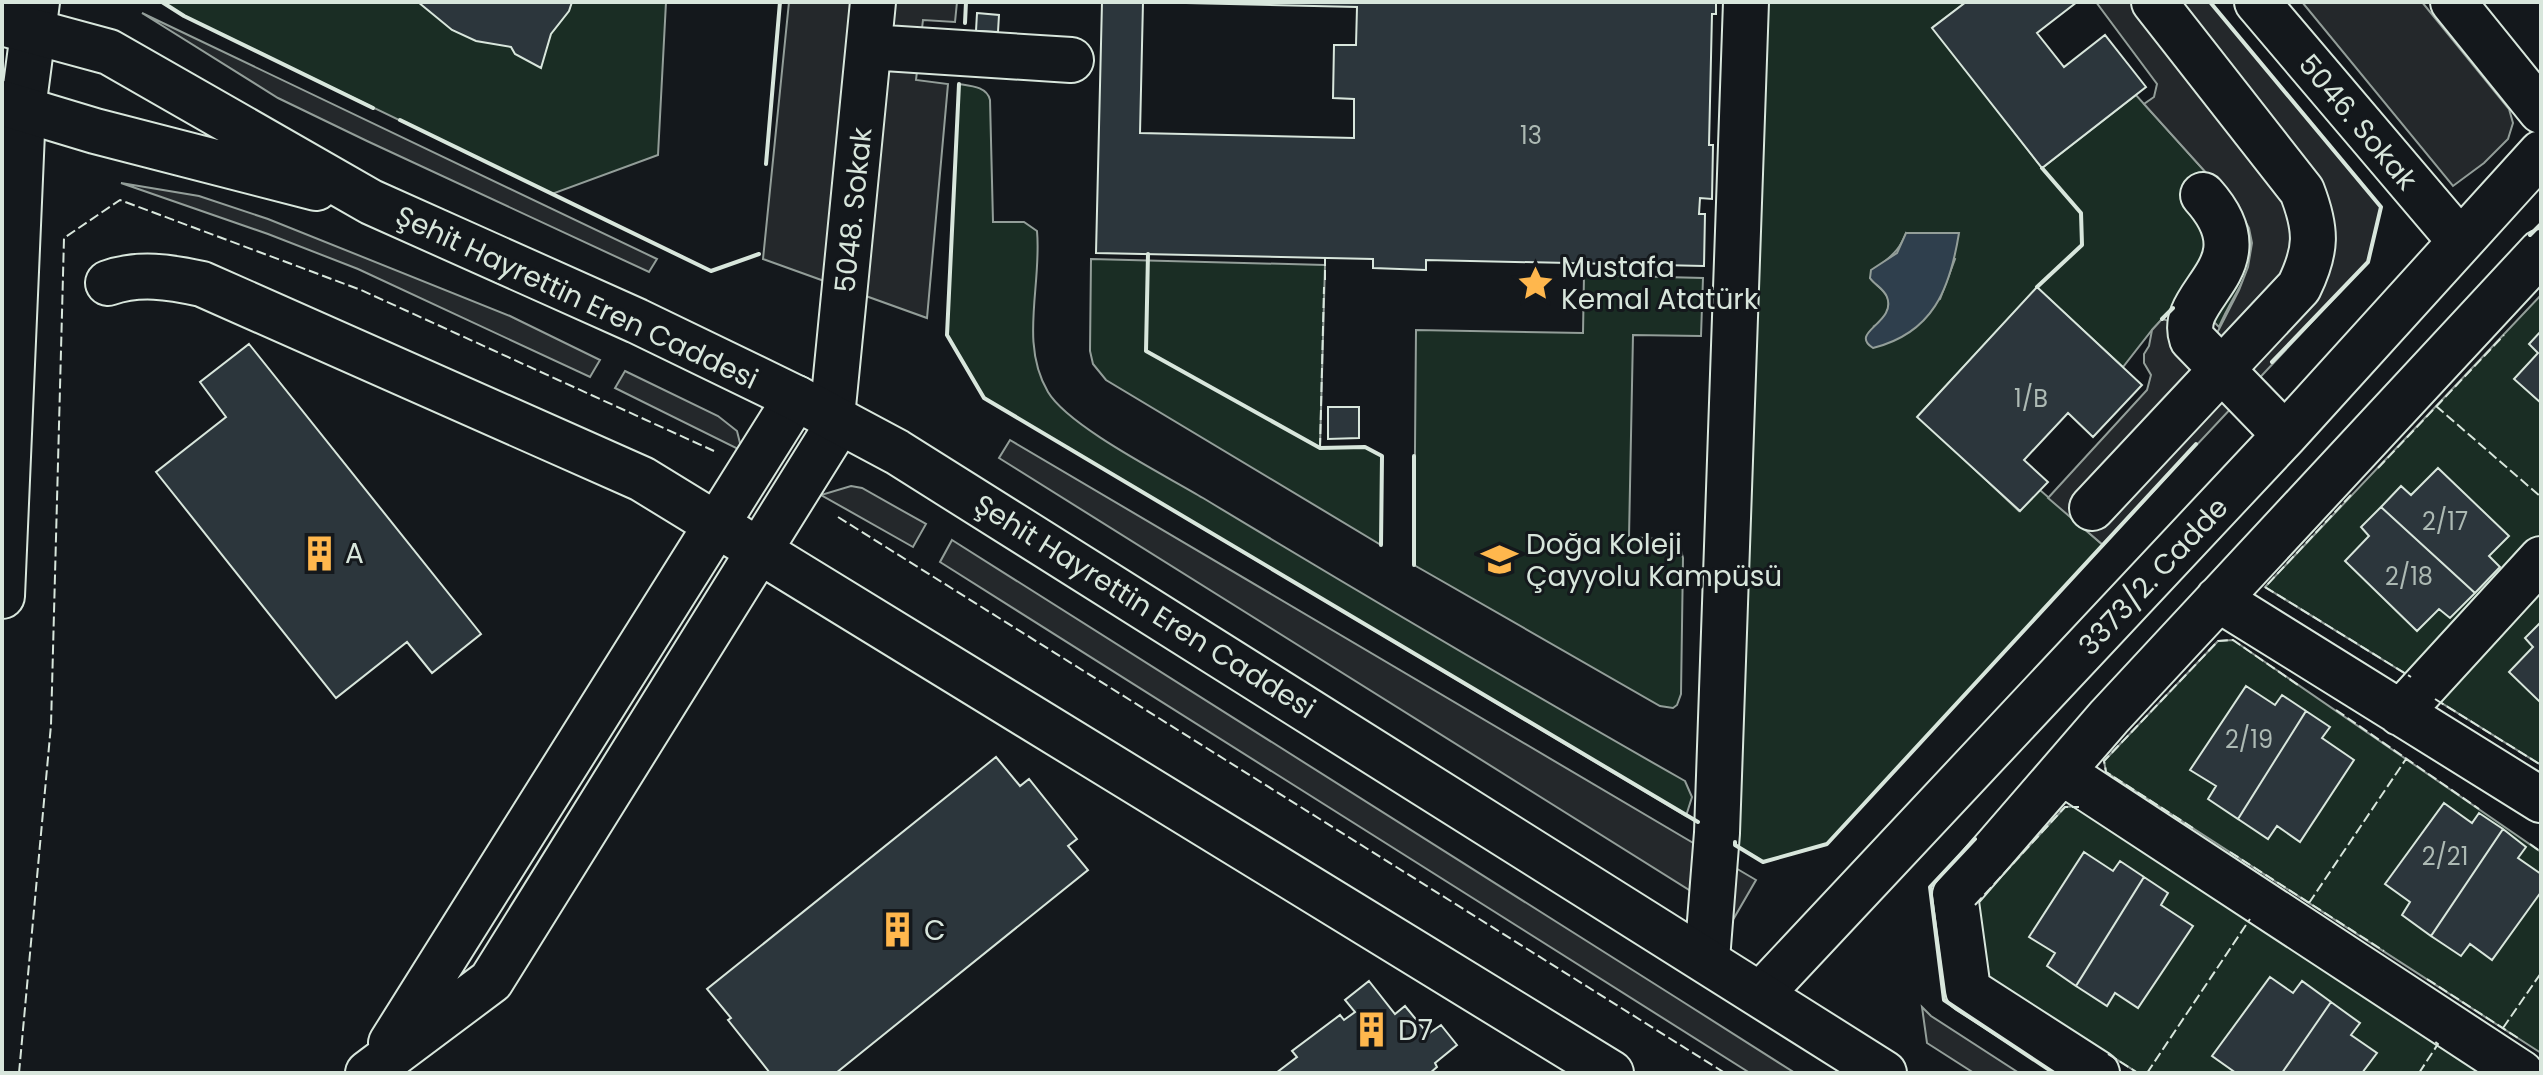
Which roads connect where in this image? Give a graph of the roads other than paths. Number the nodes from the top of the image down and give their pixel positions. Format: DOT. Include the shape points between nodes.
graph roads {
  1 [pos="873,2"];
  2 [pos="1746,2"];
  3 [pos="2154,2"];
  4 [pos="2257,2"];
  5 [pos="2453,2"];
  6 [pos="24,19"];
  7 [pos="869,47"];
  8 [pos="1071,60"];
  9 [pos="12,106"];
  10 [pos="2541,111"];
  11 [pos="2541,153"];
  12 [pos="2203,195"];
  13 [pos="371,202"];
  14 [pos="2460,241"];
  15 [pos="2541,252"];
  16 [pos="108,283"];
  17 [pos="2223,369"];
  18 [pos="822,412"];
  19 [pos="2285,435"];
  20 [pos="2092,508"];
  21 [pos="718,524"];
  22 [pos="761,550"];
  23 [pos="2541,559"];
  24 [pos="2,596"];
  25 [pos="2218,599"];
  26 [pos="2400,713"];
  27 [pos="2062,772"];
  28 [pos="2541,800"];
  29 [pos="1707,959"];
  30 [pos="1761,994"];
  31 [pos="373,1069"];
  32 [pos="1611,1073"];
  33 [pos="1884,1073"];
  34 [pos="2097,1073"];
  35 [pos="2521,1073"];
  1 -- 7 [label="street, 5048. Sokak"];
  2 -- 29 [label="street" via="1717,833"];
  3 -- 17 [label="street" via="2302,191 2313,219 2314,245 2299,287"];
  4 -- 14 [label="street, 5046. Sokak"];
  5 -- 10 [label="street"];
  6 -- 9 [label="street"];
  6 -- 13 [label="street, Şehit Hayrettin Eren Caddesi" via="109,52"];
  7 -- 8 [label="street"];
  7 -- 18 [label="street, 5048. Sokak"];
  9 -- 13 [label="street, Şehit Hayrettin Eren Caddesi"];
  9 -- 24 [label="street"];
  11 -- 14 [label="street, 3373/2. Cadde"];
  12 -- 17 [label="street" via="2221,217 2225,250 2217,276 2190,318 2189,332"];
  13 -- 18 [label="street, Şehit Hayrettin Eren Caddesi" via="637,321"];
  14 -- 19 [label="street, 3373/2. Cadde"];
  15 -- 25 [label="street"];
  16 -- 21 [label="street" via="127,276 202,284 642,479"];
  17 -- 19 [label="street"];
  17 -- 20 [label="street"];
  18 -- 21 [label="street"];
  18 -- 22 [label="street"];
  18 -- 29 [label="street, Şehit Hayrettin Eren Caddesi" via="925,468"];
  19 -- 30 [label="street, 3373/2. Cadde"];
  21 -- 22 [label="street"];
  21 -- 31 [label="street"];
  22 -- 31 [label="street" via="491,981"];
  22 -- 32 [label="street"];
  23 -- 26 [label="street"];
  25 -- 26 [label="street"];
  25 -- 27 [label="street"];
  26 -- 28 [label="street"];
  27 -- 34 [label="street" via="1955,895 1968,990"];
  27 -- 35 [label="street"];
  29 -- 30 [label="street, Şehit Hayrettin Eren Caddesi"];
  30 -- 33 [label="street, Şehit Hayrettin Eren Caddesi"];
}
